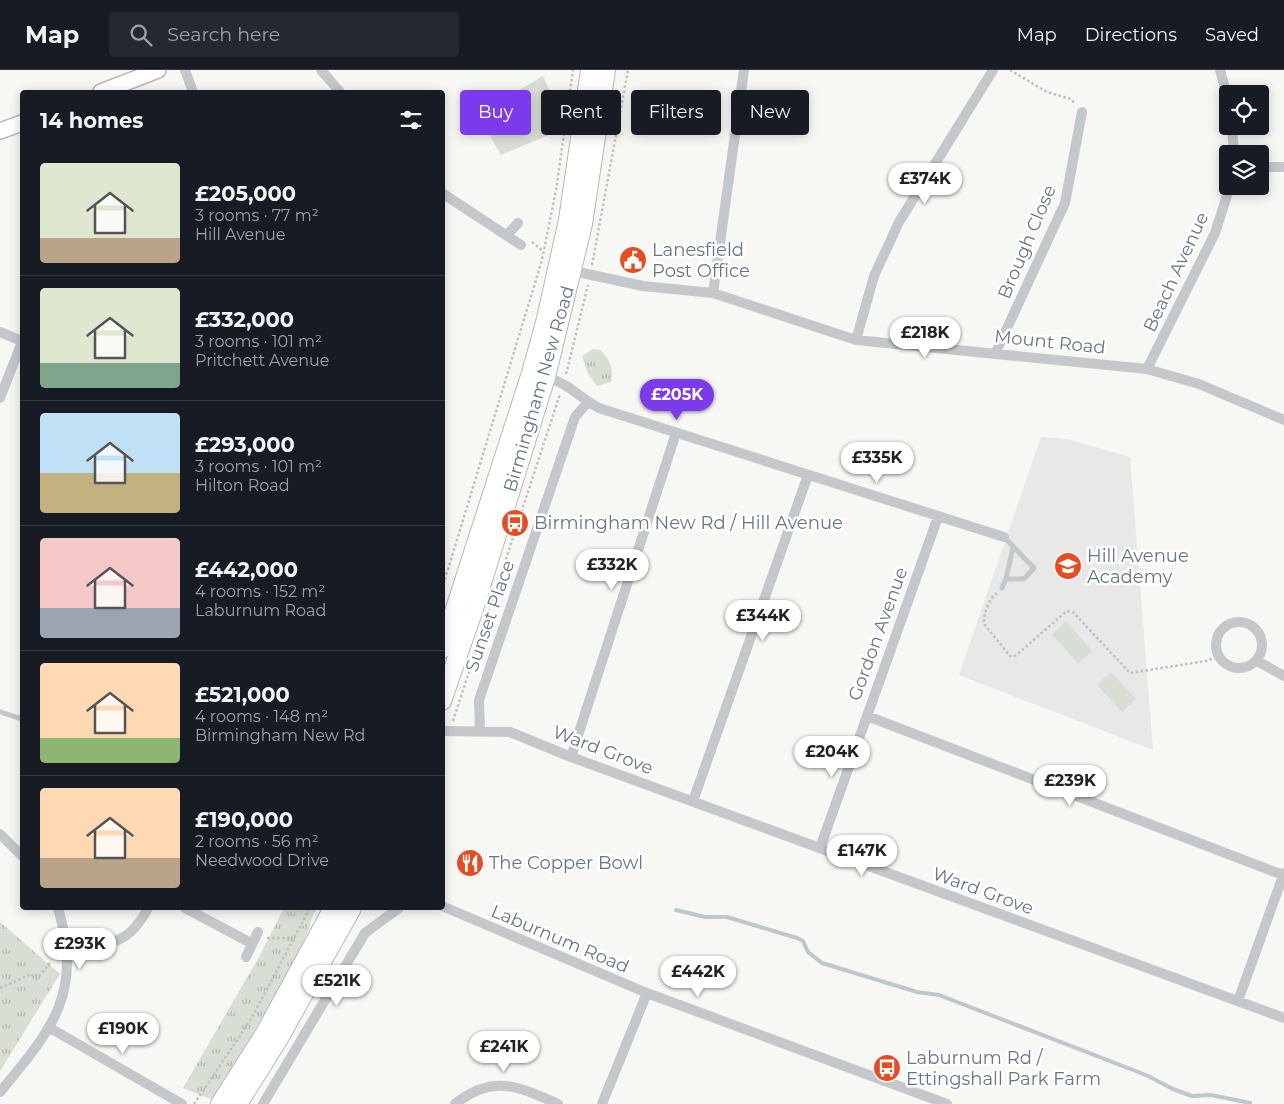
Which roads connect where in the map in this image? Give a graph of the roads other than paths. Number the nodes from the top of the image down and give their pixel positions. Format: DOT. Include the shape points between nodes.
graph roads {
  1 [pos="158,70"];
  2 [pos="184,70"];
  3 [pos="321,70"];
  4 [pos="590,70"];
  5 [pos="606,70"];
  6 [pos="744,70"];
  7 [pos="993,70"];
  8 [pos="1220,70"];
  9 [pos="1224,85"];
  10 [pos="106,90"];
  11 [pos="192,90"];
  12 [pos="338,90"];
  13 [pos="1082,112"];
  14 [pos="20,125"];
  15 [pos="0,131"];
  16 [pos="1269,167"];
  17 [pos="1284,167"];
  18 [pos="445,194"];
  19 [pos="1227,195"];
  20 [pos="518,223"];
  21 [pos="508,235"];
  22 [pos="521,245"];
  23 [pos="565,269"];
  24 [pos="713,293"];
  25 [pos="0,332"];
  26 [pos="856,340"];
  27 [pos="20,341"];
  28 [pos="20,347"];
  29 [pos="996,352"];
  30 [pos="1147,369"];
  31 [pos="546,376"];
  32 [pos="0,398"];
  33 [pos="588,402"];
  34 [pos="1284,420"];
  35 [pos="676,433"];
  36 [pos="808,475"];
  37 [pos="938,516"];
  38 [pos="1004,537"];
  39 [pos="1013,547"];
  40 [pos="1006,579"];
  41 [pos="1002,588"];
  42 [pos="445,640"];
  43 [pos="1257,661"];
  44 [pos="1284,676"];
  45 [pos="445,692"];
  46 [pos="0,712"];
  47 [pos="867,716"];
  48 [pos="20,718"];
  49 [pos="480,731"];
  50 [pos="446,732"];
  51 [pos="571,757"];
  52 [pos="693,801"];
  53 [pos="0,834"];
  54 [pos="820,848"];
  55 [pos="20,854"];
  56 [pos="1284,874"];
  57 [pos="445,907"];
  58 [pos="58,910"];
  59 [pos="147,910"];
  60 [pos="190,910"];
  61 [pos="332,910"];
  62 [pos="351,910"];
  63 [pos="396,910"];
  64 [pos="68,948"];
  65 [pos="246,957"];
  66 [pos="648,993"];
  67 [pos="1238,1001"];
  68 [pos="1284,1018"];
  69 [pos="50,1028"];
  70 [pos="0,1092"];
  71 [pos="171,1101"];
  72 [pos="182,1104"];
  73 [pos="220,1104"];
  74 [pos="238,1104"];
  75 [pos="263,1104"];
  76 [pos="455,1104"];
  77 [pos="558,1104"];
  78 [pos="602,1104"];
  79 [pos="947,1104"];
  1 -- 10 [label="main road"];
  2 -- 11 [label="street"];
  3 -- 12 [label="street"];
  4 -- 23 [label="highway, Birmingham New Road" via="568,220"];
  5 -- 23 [label="highway, Birmingham New Road" via="593,167"];
  6 -- 24 [label="street"];
  7 -- 26 [label="street" via="899,222 874,276"];
  8 -- 9 [label="street"];
  13 -- 29 [label="street, Brough Close" via="1065,203"];
  14 -- 15 [label="main road"];
  16 -- 17 [label="street"];
  18 -- 21 [label="street"];
  19 -- 30 [label="street, Beach Avenue" via="1215,232"];
  20 -- 21 [label="street"];
  21 -- 22 [label="street"];
  23 -- 24 [label="street, Mount Road" via="643,286"];
  23 -- 31 [label="highway, Birmingham New Road"];
  23 -- 42 [label="highway, Birmingham New Road"];
  24 -- 26 [label="street, Mount Road"];
  25 -- 27 [label="street"];
  26 -- 29 [label="street, Mount Road"];
  28 -- 32 [label="street"];
  29 -- 30 [label="street, Mount Road"];
  30 -- 34 [label="street, Mount Road" via="1200,384"];
  31 -- 33 [label="street" via="564,382"];
  31 -- 45 [label="highway, Birmingham New Road"];
  33 -- 35 [label="street"];
  33 -- 49 [label="street, Sunset Place" via="575,416 479,700"];
  35 -- 36 [label="street"];
  35 -- 51 [label="street"];
  36 -- 37 [label="street"];
  36 -- 52 [label="street"];
  37 -- 38 [label="street"];
  37 -- 47 [label="street, Gordon Avenue"];
  38 -- 39 [label="lane"];
  39 -- 40 [label="lane"];
  39 -- 40 [label="lane" via="1034,568 1024,579"];
  40 -- 41 [label="lane"];
  43 -- 43 [label="street" via="1241,669 1224,663 1216,647 1222,630 1238,622 1255,628 1262,644"];
  43 -- 44 [label="street"];
  46 -- 48 [label="lane"];
  47 -- 54 [label="street, Gordon Avenue"];
  47 -- 56 [label="street"];
  49 -- 50 [label="street, Ward Grove"];
  49 -- 51 [label="street, Ward Grove" via="510,732"];
  51 -- 52 [label="street, Ward Grove"];
  52 -- 54 [label="street, Ward Grove"];
  53 -- 55 [label="street"];
  54 -- 67 [label="street, Ward Grove"];
  56 -- 67 [label="street"];
  57 -- 66 [label="street, Laburnum Road"];
  58 -- 64 [label="street"];
  59 -- 64 [label="street" via="138,926 126,937 108,943"];
  60 -- 65 [label="street" via="255,938"];
  61 -- 73 [label="highway" via="264,1033"];
  62 -- 74 [label="highway"];
  63 -- 75 [label="street" via="365,933"];
  64 -- 69 [label="street" via="64,994"];
  66 -- 78 [label="street"];
  66 -- 79 [label="street, Laburnum Road"];
  67 -- 68 [label="street, Ward Grove"];
  69 -- 70 [label="street"];
  69 -- 71 [label="street"];
  71 -- 72 [label="street"];
  76 -- 77 [label="street" via="488,1085 509,1085"];
}
